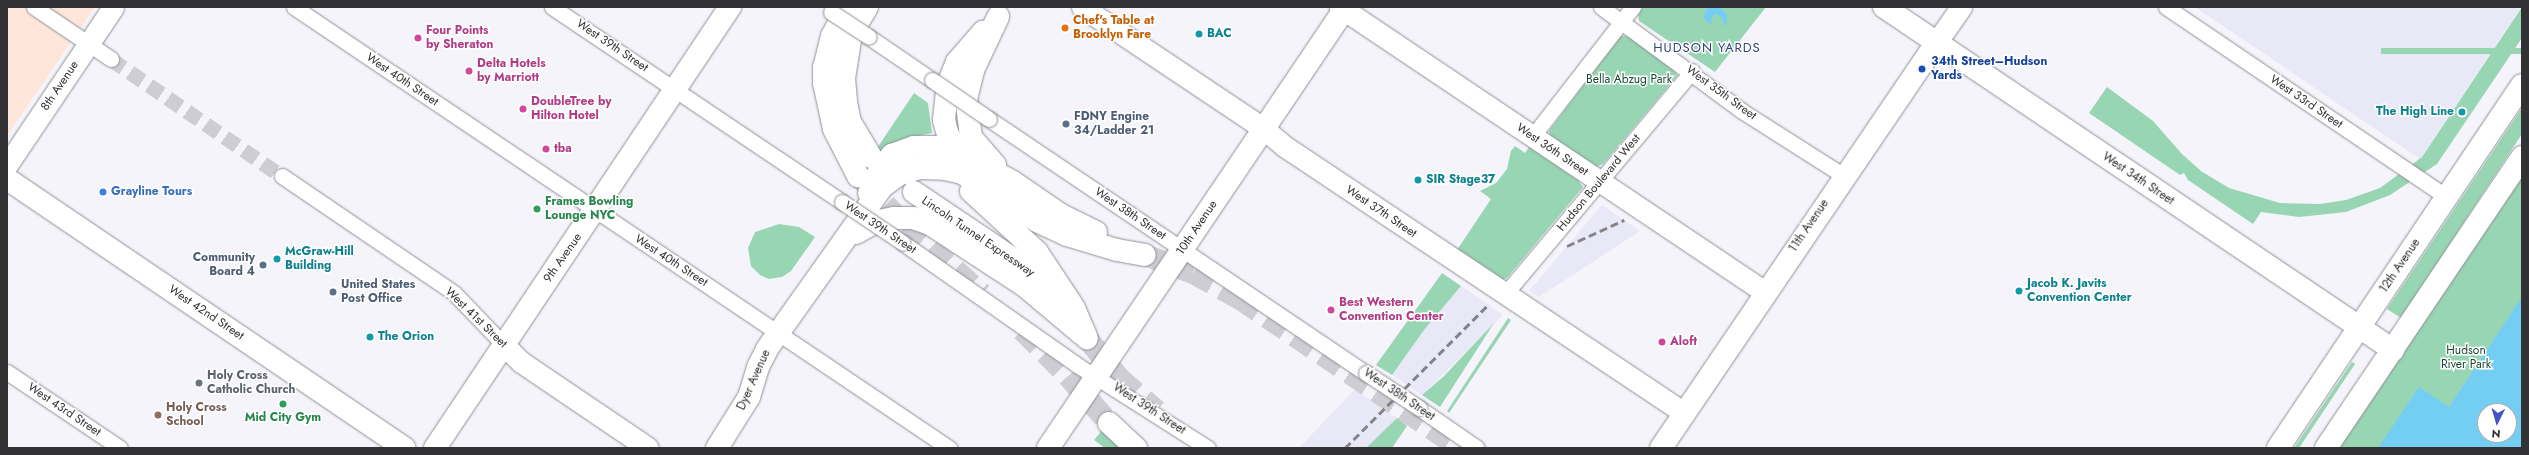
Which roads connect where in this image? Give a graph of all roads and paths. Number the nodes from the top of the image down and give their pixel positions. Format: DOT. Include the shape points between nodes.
graph roads {
  1 [pos="34,7"];
  2 [pos="113,7"];
  3 [pos="294,7"];
  4 [pos="552,7"];
  5 [pos="730,7"];
  6 [pos="867,7"];
  7 [pos="1082,7"];
  8 [pos="1601,7"];
  9 [pos="1633,7"];
  10 [pos="1884,7"];
  11 [pos="1961,7"];
  12 [pos="2166,7"];
  13 [pos="1343,8"];
  14 [pos="834,9"];
  15 [pos="1001,12"];
  16 [pos="1622,21"];
  17 [pos="1936,43"];
  18 [pos="88,44"];
  19 [pos="829,47"];
  20 [pos="111,59"];
  21 [pos="1692,72"];
  22 [pos="2522,85"];
  23 [pos="675,88"];
  24 [pos="850,122"];
  25 [pos="1264,129"];
  26 [pos="1532,137"];
  27 [pos="958,152"];
  28 [pos="871,157"];
  29 [pos="2522,157"];
  30 [pos="7,165"];
  31 [pos="282,176"];
  32 [pos="858,176"];
  33 [pos="1844,176"];
  34 [pos="7,179"];
  35 [pos="1013,182"];
  36 [pos="1600,182"];
  37 [pos="914,192"];
  38 [pos="2446,197"];
  39 [pos="595,210"];
  40 [pos="857,221"];
  41 [pos="842,242"];
  42 [pos="1183,249"];
  43 [pos="1765,292"];
  44 [pos="1505,294"];
  45 [pos="2359,328"];
  46 [pos="779,332"];
  47 [pos="1087,338"];
  48 [pos="504,345"];
  49 [pos="2392,350"];
  50 [pos="7,372"];
  51 [pos="1097,376"];
  52 [pos="1684,414"];
  53 [pos="1109,423"];
  54 [pos="120,448"];
  55 [pos="406,448"];
  56 [pos="435,448"];
  57 [pos="648,448"];
  58 [pos="717,448"];
  59 [pos="949,448"];
  60 [pos="1048,448"];
  61 [pos="1136,448"];
  62 [pos="1208,448"];
  63 [pos="1477,448"];
  64 [pos="1660,448"];
  65 [pos="2278,448"];
  66 [pos="2326,448"];
  1 -- 18 [label="street"];
  2 -- 18 [label="main road, 8th Avenue"];
  3 -- 39 [label="street, West 40th Street"];
  4 -- 23 [label="street, West 39th Street"];
  5 -- 23 [label="main road, 9th Avenue"];
  6 -- 24 [label="main road" via="851,34 846,56 846,102"];
  7 -- 25 [label="main road, West 37th Street"];
  8 -- 16 [label="street, West 35th Street"];
  9 -- 16 [label="street"];
  10 -- 17 [label="main road, West 34th Street"];
  11 -- 17 [label="main road, 11th Avenue"];
  12 -- 38 [label="street, West 33rd Street"];
  13 -- 25 [label="main road, 10th Avenue"];
  13 -- 26 [label="main road, West 36th Street"];
  14 -- 19 [label="main road"];
  14 -- 42 [label="street, West 38th Street, bridge" via="869,37"];
  15 -- 27 [label="main road" via="957,62 948,84 944,120 948,135"];
  15 -- 35 [label="main road" via="968,84 966,114 970,136 976,146"];
  16 -- 21 [label="street, West 35th Street"];
  16 -- 26 [label="street"];
  17 -- 33 [label="main road, 11th Avenue"];
  17 -- 45 [label="main road, West 34th Street"];
  18 -- 20 [label="street"];
  18 -- 30 [label="main road, 8th Avenue"];
  19 -- 24 [label="main road" via="835,101"];
  19 -- 32 [label="main road" via="824,67 829,113 841,145"];
  21 -- 33 [label="street, West 35th Street" via="1742,111"];
  21 -- 36 [label="street, Hudson Boulevard West"];
  22 -- 38 [label="main road, 12th Avenue"];
  23 -- 39 [label="main road, 9th Avenue"];
  23 -- 51 [label="street, West 39th Street, bridge"];
  24 -- 28 [label="main road"];
  25 -- 42 [label="main road, 10th Avenue"];
  25 -- 44 [label="main road, West 37th Street" via="1284,146"];
  26 -- 36 [label="main road, West 36th Street"];
  27 -- 35 [label="main road"];
  27 -- 40 [label="main road" via="929,145 892,155 875,178"];
  29 -- 49 [label="main road"];
  31 -- 48 [label="street, West 41st Street" via="454,293"];
  33 -- 43 [label="main road, 11th Avenue"];
  34 -- 55 [label="main road, West 42nd Street"];
  35 -- 40 [label="main road" via="1073,222 1145,254 1106,247 1051,229 974,179 945,169 920,168 898,175 882,187"];
  36 -- 43 [label="main road, West 36th Street"];
  36 -- 44 [label="street, Hudson Boulevard West"];
  37 -- 47 [label="main road, Lincoln Tunnel Expressway" via="1036,276"];
  38 -- 45 [label="main road, 12th Avenue"];
  39 -- 46 [label="street, West 40th Street"];
  39 -- 48 [label="main road, 9th Avenue"];
  40 -- 41 [label="main road, Dyer Avenue"];
  40 -- 47 [label="main road" via="892,191 908,181 939,178 962,186 986,203 1037,252 1074,308"];
  41 -- 46 [label="main road, Dyer Avenue"];
  41 -- 47 [label="main road" via="878,221 912,218 930,224 1025,286"];
  42 -- 51 [label="main road, 10th Avenue"];
  42 -- 63 [label="street, West 38th Street, bridge"];
  43 -- 52 [label="main road, 11th Avenue"];
  44 -- 52 [label="main road, West 37th Street"];
  45 -- 49 [label="main road, West 34th Street"];
  45 -- 65 [label="main road, 12th Avenue"];
  46 -- 58 [label="main road, Dyer Avenue" via="767,349 749,397"];
  46 -- 59 [label="street, West 40th Street"];
  48 -- 56 [label="main road, 9th Avenue"];
  48 -- 57 [label="main road, West 41st Street" via="521,362"];
  49 -- 66 [label="main road"];
  50 -- 54 [label="street, West 43rd Street"];
  51 -- 60 [label="main road, 10th Avenue"];
  51 -- 62 [label="street, West 39th Street"];
  52 -- 64 [label="main road, 11th Avenue"];
  53 -- 61 [label="main road"];
}
